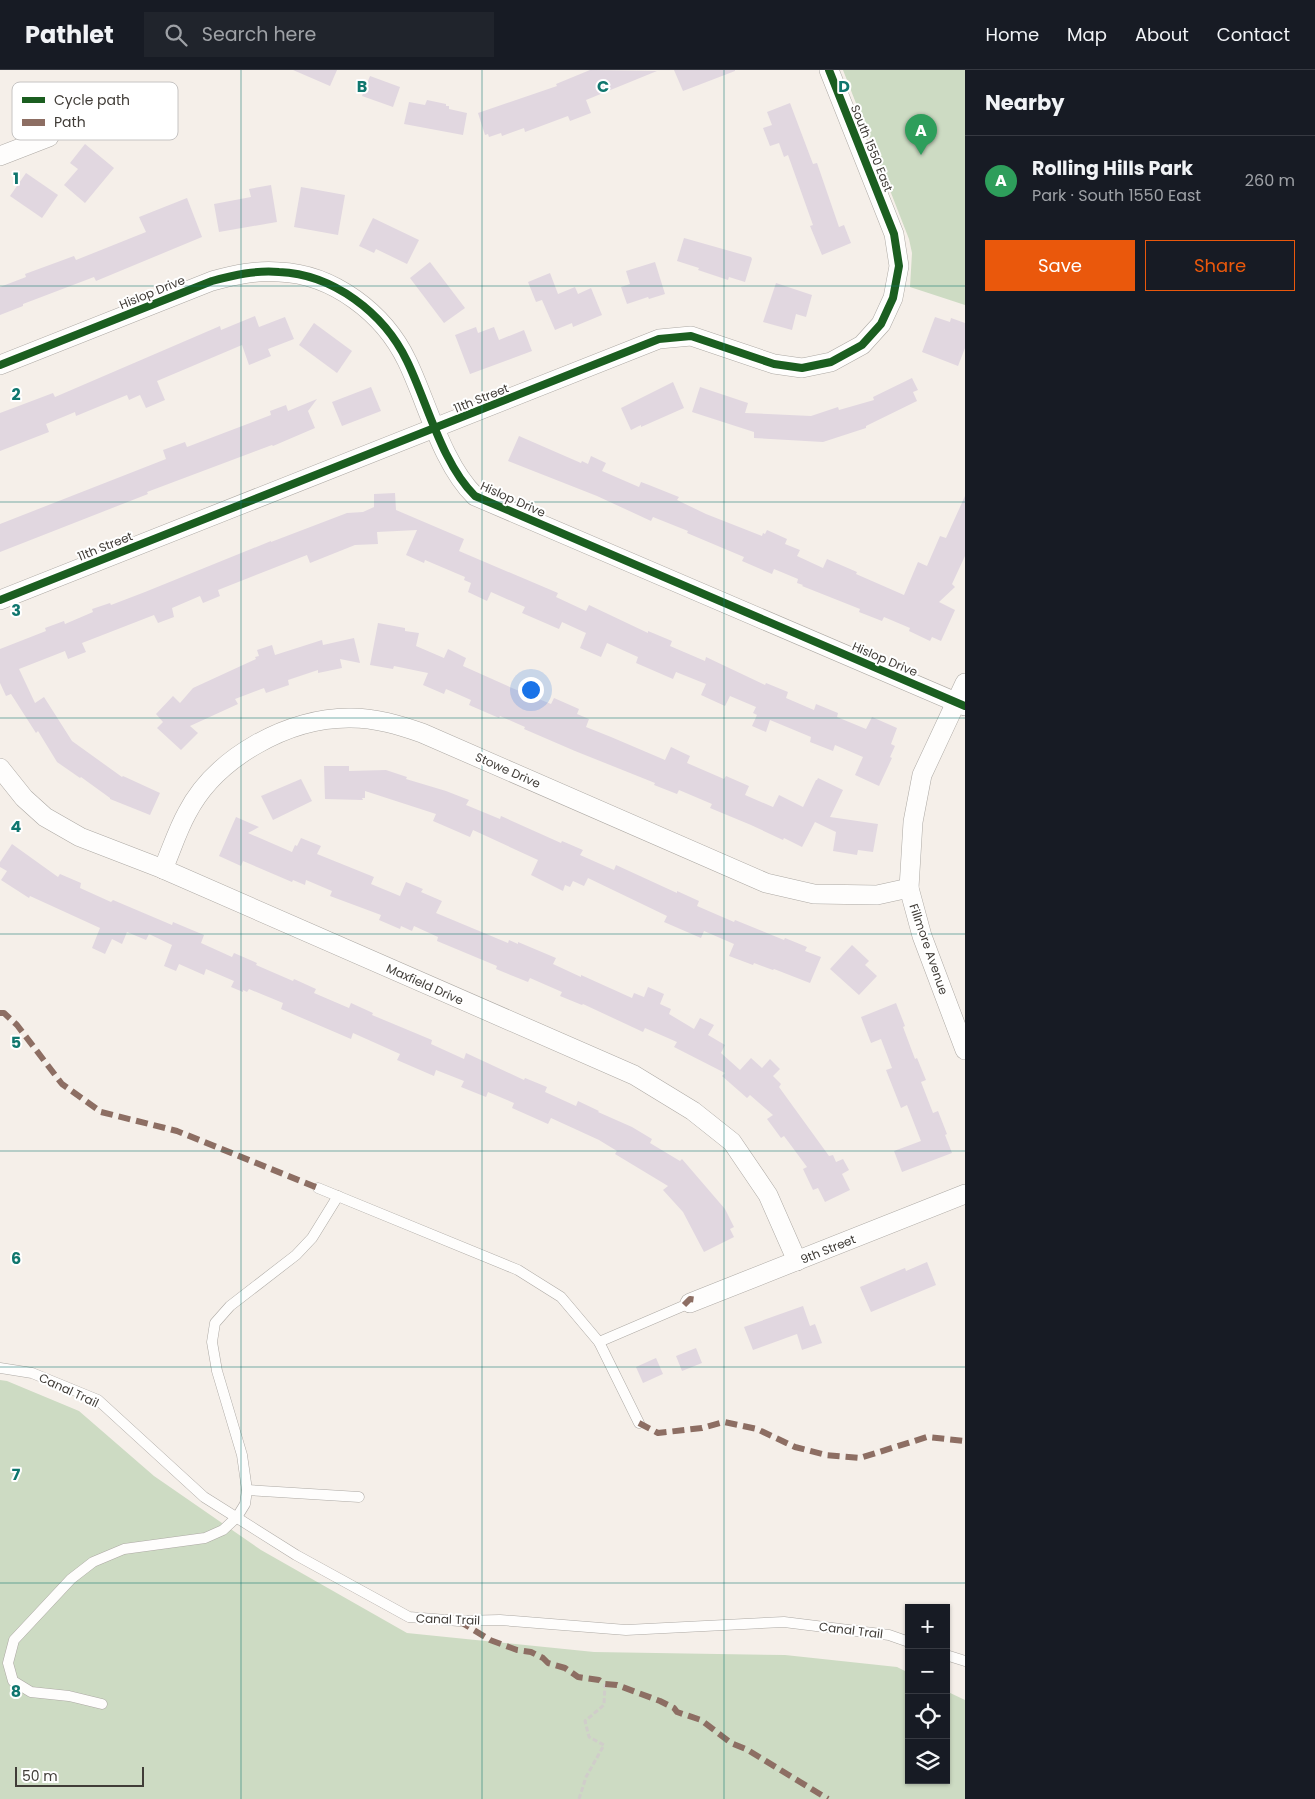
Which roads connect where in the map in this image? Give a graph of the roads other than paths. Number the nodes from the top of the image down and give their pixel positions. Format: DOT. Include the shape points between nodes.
graph roads {
  1 [pos="829,70"];
  2 [pos="41,140"];
  3 [pos="0,156"];
  4 [pos="894,234"];
  5 [pos="0,364"];
  6 [pos="436,428"];
  7 [pos="0,600"];
  8 [pos="965,683"];
  9 [pos="961,705"];
  10 [pos="0,768"];
  11 [pos="163,869"];
  12 [pos="909,888"];
  13 [pos="965,1050"];
  14 [pos="318,1188"];
  15 [pos="965,1194"];
  16 [pos="338,1196"];
  17 [pos="797,1261"];
  18 [pos="690,1303"];
  19 [pos="599,1342"];
  20 [pos="0,1368"];
  21 [pos="639,1423"];
  22 [pos="247,1490"];
  23 [pos="359,1497"];
  24 [pos="237,1517"];
  25 [pos="905,1641"];
  26 [pos="950,1656"];
  27 [pos="965,1661"];
  28 [pos="102,1704"];
  1 -- 4 [label="street, South 1550 East"];
  2 -- 3 [label="street"];
  4 -- 6 [label="street, 11th Street" via="899,266 893,298 881,324 862,345 831,362 793,367 774,364 691,336 659,339"];
  5 -- 6 [label="street, Hislop Drive" via="212,281 237,274 280,272 302,275 341,291 382,322 406,360"];
  6 -- 7 [label="street, 11th Street"];
  6 -- 9 [label="street, Hislop Drive" via="452,466 475,496"];
  8 -- 9 [label="street, Fillmore Avenue"];
  9 -- 12 [label="street, Fillmore Avenue" via="922,774 913,822"];
  10 -- 11 [label="street, Maxfield Drive" via="24,798 45,817 80,837"];
  11 -- 12 [label="street, Stowe Drive" via="187,812 199,794 228,764 278,733 304,724 351,718 395,723 422,732 766,883 814,894 877,895"];
  11 -- 17 [label="street, Maxfield Drive" via="634,1075 693,1111 732,1142 768,1195"];
  12 -- 13 [label="street, Fillmore Avenue" via="922,936"];
  14 -- 16 [label="lane"];
  15 -- 17 [label="street, 9th Street"];
  16 -- 19 [label="lane" via="518,1270 561,1297"];
  16 -- 22 [label="lane" via="312,1238 296,1255 230,1306 215,1323 212,1342 217,1371 242,1455"];
  17 -- 18 [label="street, 9th Street"];
  18 -- 19 [label="lane"];
  19 -- 21 [label="lane"];
  20 -- 24 [label="lane, Canal Trail" via="32,1373 98,1400 204,1497"];
  22 -- 23 [label="lane"];
  22 -- 24 [label="lane" via="246,1504"];
  24 -- 25 [label="lane, Canal Trail" via="296,1556 409,1618 500,1620 626,1630 784,1622 889,1635"];
  24 -- 28 [label="lane" via="223,1530 204,1538 124,1549 93,1562 71,1579 14,1640 8,1663 13,1682 31,1692"];
  26 -- 27 [label="lane"];
}
